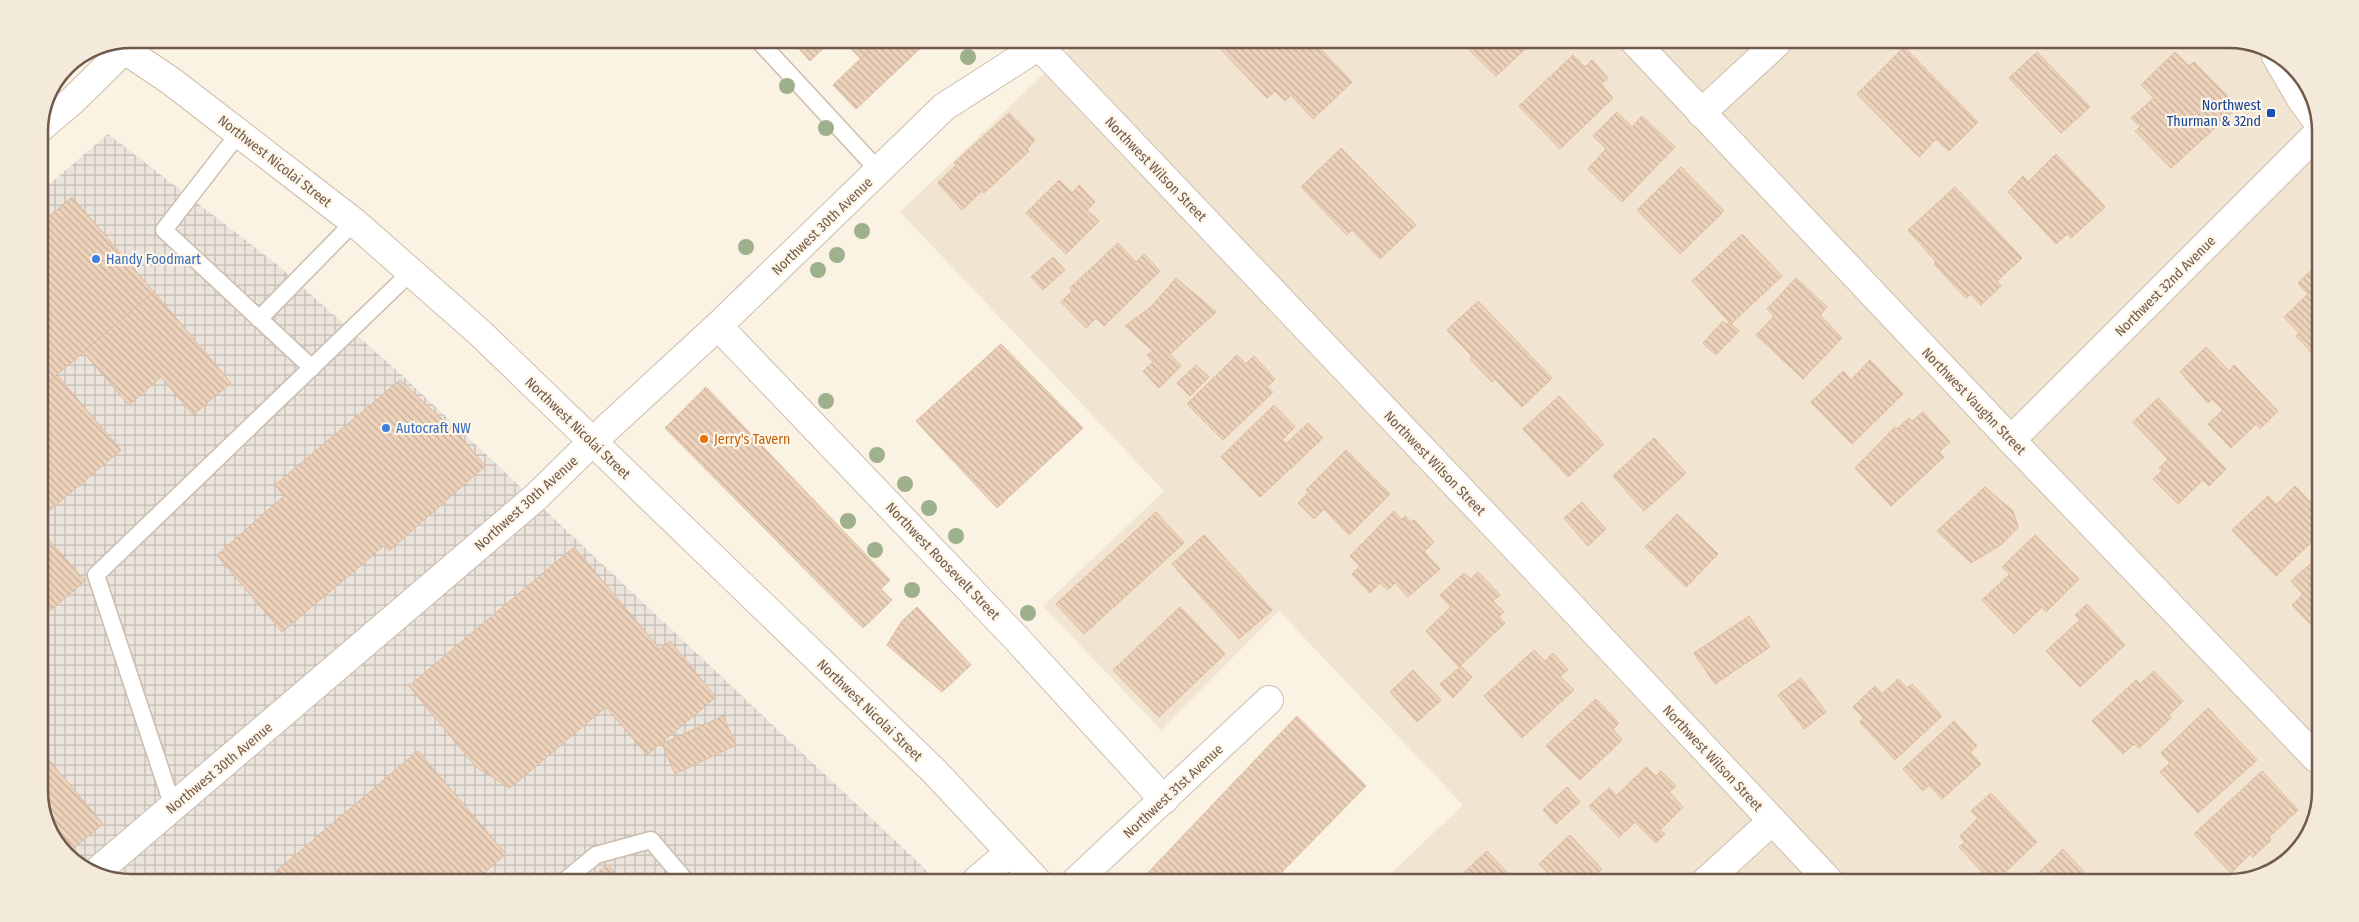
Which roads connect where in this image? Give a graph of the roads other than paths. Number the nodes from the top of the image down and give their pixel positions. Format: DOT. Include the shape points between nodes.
graph roads {
  1 [pos="130,48"];
  2 [pos="765,48"];
  3 [pos="1027,48"];
  4 [pos="1041,48"];
  5 [pos="1641,48"];
  6 [pos="1772,48"];
  7 [pos="119,49"];
  8 [pos="2284,69"];
  9 [pos="2309,110"];
  10 [pos="1701,113"];
  11 [pos="49,120"];
  12 [pos="240,133"];
  13 [pos="2311,140"];
  14 [pos="879,171"];
  15 [pos="354,222"];
  16 [pos="411,272"];
  17 [pos="259,319"];
  18 [pos="718,326"];
  19 [pos="312,368"];
  20 [pos="2011,440"];
  21 [pos="592,442"];
  22 [pos="1269,700"];
  23 [pos="2312,754"];
  24 [pos="1164,800"];
  25 [pos="174,807"];
  26 [pos="1772,821"];
  27 [pos="1010,852"];
  28 [pos="100,869"];
  29 [pos="573,874"];
  30 [pos="680,874"];
  31 [pos="985,874"];
  32 [pos="1030,874"];
  33 [pos="1084,874"];
  34 [pos="1713,874"];
  35 [pos="1822,874"];
  1 -- 12 [label="street, Northwest Nicolai Street"];
  2 -- 14 [label="lane"];
  3 -- 14 [label="street, Northwest 30th Avenue" via="944,107"];
  4 -- 26 [label="street, Northwest Wilson Street"];
  5 -- 10 [label="street, Northwest Vaughn Street"];
  6 -- 10 [label="street"];
  7 -- 11 [label="street" via="72,100"];
  8 -- 9 [label="street"];
  10 -- 20 [label="street, Northwest Vaughn Street"];
  12 -- 15 [label="street, Northwest Nicolai Street"];
  12 -- 17 [label="lane" via="164,230"];
  13 -- 20 [label="street, Northwest 32nd Avenue"];
  14 -- 18 [label="street, Northwest 30th Avenue"];
  15 -- 16 [label="street, Northwest Nicolai Street"];
  15 -- 17 [label="lane"];
  16 -- 19 [label="lane"];
  16 -- 21 [label="street, Northwest Nicolai Street" via="479,332"];
  17 -- 19 [label="lane"];
  18 -- 21 [label="street, Northwest 30th Avenue"];
  18 -- 24 [label="street, Northwest Roosevelt Street" via="1016,638"];
  19 -- 25 [label="lane" via="96,575"];
  20 -- 23 [label="street, Northwest Vaughn Street"];
  21 -- 25 [label="street, Northwest 30th Avenue" via="536,497"];
  21 -- 27 [label="street, Northwest Nicolai Street" via="934,771"];
  22 -- 24 [label="street, Northwest 31st Avenue"];
  24 -- 33 [label="street, Northwest 31st Avenue"];
  25 -- 28 [label="street, Northwest 30th Avenue"];
  26 -- 34 [label="street"];
  26 -- 35 [label="street, Northwest Wilson Street"];
  27 -- 31 [label="street"];
  27 -- 32 [label="street, Northwest Nicolai Street"];
  29 -- 30 [label="lane" via="596,855 651,840"];
}
